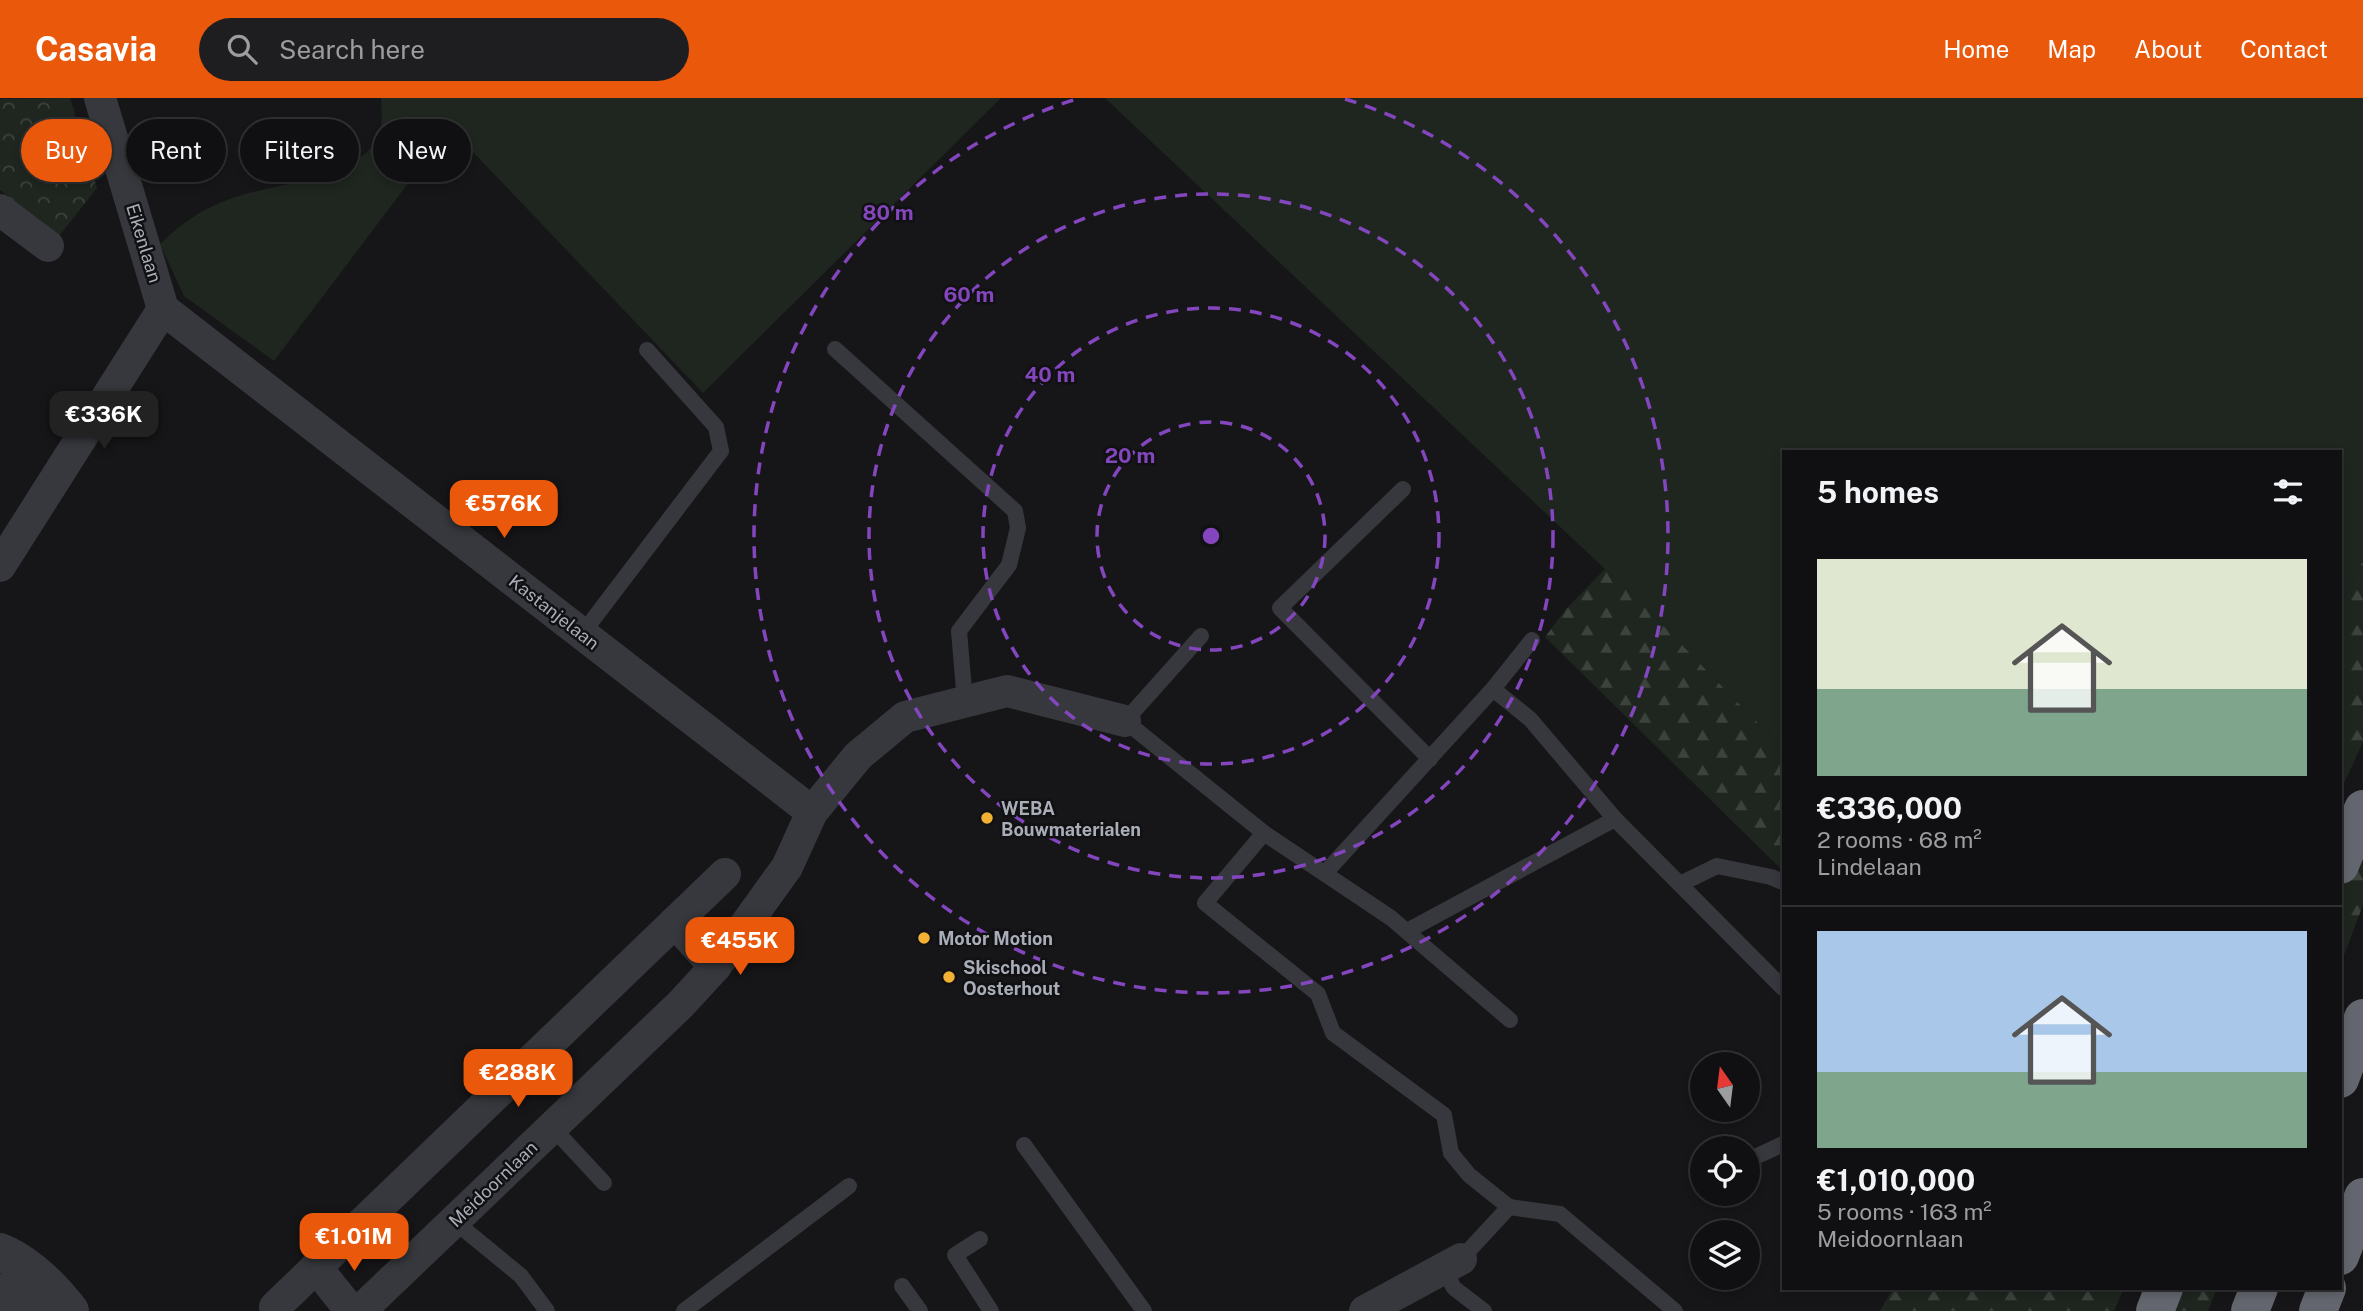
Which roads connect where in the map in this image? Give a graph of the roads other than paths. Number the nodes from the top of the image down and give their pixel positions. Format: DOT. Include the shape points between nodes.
graph roads {
  1 [pos="100,98"];
  2 [pos="0,209"];
  3 [pos="48,246"];
  4 [pos="163,309"];
  5 [pos="835,349"];
  6 [pos="647,350"];
  7 [pos="1403,489"];
  8 [pos="0,566"];
  9 [pos="582,634"];
  10 [pos="1201,636"];
  11 [pos="1532,640"];
  12 [pos="1493,689"];
  13 [pos="965,702"];
  14 [pos="1125,721"];
  15 [pos="1430,759"];
  16 [pos="2363,809"];
  17 [pos="811,812"];
  18 [pos="1615,819"];
  19 [pos="1264,833"];
  20 [pos="2342,860"];
  21 [pos="1325,873"];
  22 [pos="725,874"];
  23 [pos="1782,882"];
  24 [pos="1680,884"];
  25 [pos="675,922"];
  26 [pos="1407,931"];
  27 [pos="715,967"];
  28 [pos="1782,987"];
  29 [pos="2363,1018"];
  30 [pos="1510,1020"];
  31 [pos="2342,1074"];
  32 [pos="552,1127"];
  33 [pos="1024,1144"];
  34 [pos="1782,1144"];
  35 [pos="1760,1155"];
  36 [pos="604,1183"];
  37 [pos="849,1186"];
  38 [pos="2363,1196"];
  39 [pos="1509,1208"];
  40 [pos="454,1221"];
  41 [pos="980,1239"];
  42 [pos="2342,1251"];
  43 [pos="0,1252"];
  44 [pos="1452,1264"];
  45 [pos="316,1268"];
  46 [pos="902,1286"];
  47 [pos="2163,1290"];
  48 [pos="2258,1290"];
  49 [pos="2326,1290"];
  50 [pos="0,1293"];
  51 [pos="275,1307"];
  52 [pos="34,1311"];
  53 [pos="70,1311"];
  54 [pos="351,1311"];
  55 [pos="360,1311"];
  56 [pos="547,1311"];
  57 [pos="684,1311"];
  58 [pos="920,1311"];
  59 [pos="991,1311"];
  60 [pos="1144,1311"];
  61 [pos="1364,1311"];
  62 [pos="1484,1311"];
  63 [pos="1675,1311"];
  64 [pos="2155,1311"];
  65 [pos="2250,1311"];
  66 [pos="2318,1311"];
  1 -- 4 [label="street, Eikenlaan"];
  2 -- 3 [label="street"];
  4 -- 8 [label="street"];
  4 -- 9 [label="street, Kastanjelaan"];
  5 -- 13 [label="lane" via="1015,511 1018,528 1009,565 959,631"];
  6 -- 9 [label="lane" via="716,427 721,451"];
  7 -- 15 [label="lane" via="1280,608"];
  9 -- 17 [label="street, Kastanjelaan"];
  10 -- 14 [label="lane"];
  11 -- 12 [label="lane"];
  12 -- 15 [label="lane"];
  12 -- 18 [label="lane" via="1530,719"];
  13 -- 14 [label="street, Meidoornlaan" via="1007,691"];
  13 -- 17 [label="street, Meidoornlaan" via="905,717 858,756"];
  14 -- 19 [label="lane"];
  15 -- 21 [label="lane"];
  16 -- 20 [label="highway"];
  17 -- 27 [label="street, Meidoornlaan" via="787,867"];
  18 -- 24 [label="lane"];
  18 -- 26 [label="lane"];
  19 -- 21 [label="lane"];
  19 -- 39 [label="lane" via="1205,903 1318,994 1333,1033 1444,1115 1451,1153 1469,1175"];
  21 -- 26 [label="lane"];
  22 -- 25 [label="street"];
  23 -- 24 [label="lane" via="1717,866"];
  24 -- 28 [label="lane"];
  25 -- 27 [label="street"];
  25 -- 45 [label="street"];
  26 -- 30 [label="lane"];
  27 -- 32 [label="street, Meidoornlaan"];
  29 -- 31 [label="highway"];
  32 -- 36 [label="lane"];
  32 -- 40 [label="street, Meidoornlaan"];
  33 -- 60 [label="lane"];
  34 -- 35 [label="lane"];
  37 -- 57 [label="lane"];
  38 -- 42 [label="highway"];
  39 -- 44 [label="lane"];
  39 -- 63 [label="lane" via="1560,1214"];
  40 -- 55 [label="street, Meidoornlaan"];
  40 -- 56 [label="lane" via="521,1276"];
  41 -- 59 [label="lane" via="955,1255"];
  43 -- 53 [label="street" via="55,1291"];
  44 -- 61 [label="street"];
  44 -- 62 [label="lane" via="1454,1288"];
  45 -- 51 [label="street"];
  45 -- 54 [label="street"];
  46 -- 58 [label="lane"];
  47 -- 64 [label="highway"];
  48 -- 65 [label="highway"];
  49 -- 66 [label="highway"];
  50 -- 52 [label="street"];
}
